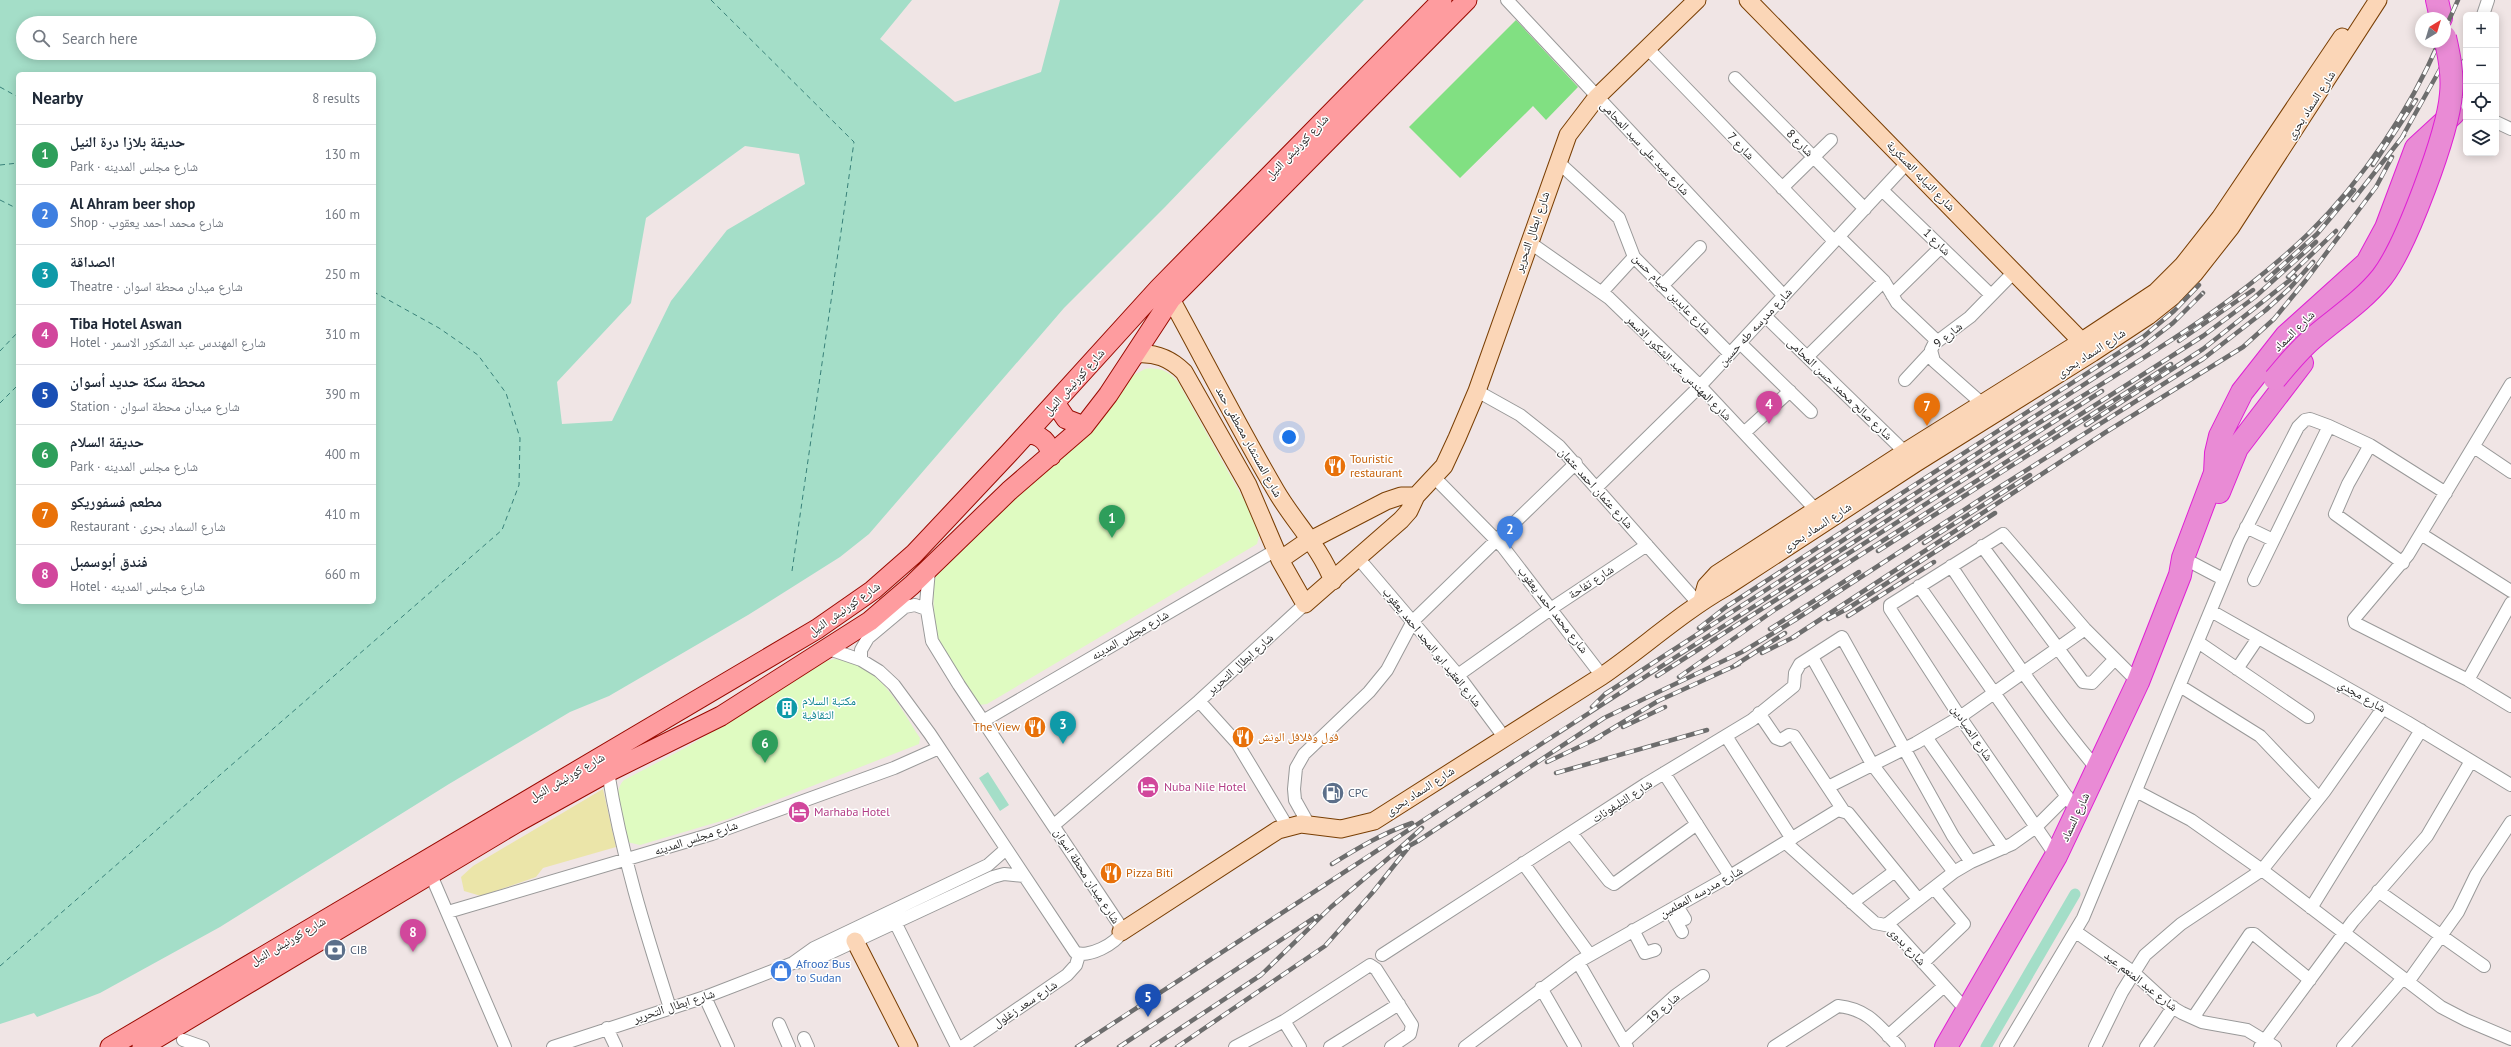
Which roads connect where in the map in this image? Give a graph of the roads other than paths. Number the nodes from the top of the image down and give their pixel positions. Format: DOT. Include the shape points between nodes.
graph roads {
  1 [pos="1442,0"];
  2 [pos="1468,0"];
  3 [pos="1507,0"];
  4 [pos="1697,0"];
  5 [pos="1748,0"];
  6 [pos="2428,0"];
  7 [pos="2437,0"];
  8 [pos="2488,0"];
  9 [pos="2369,6"];
  10 [pos="2431,12"];
  11 [pos="2440,12"];
  12 [pos="2484,12"];
  13 [pos="2437,48"];
  14 [pos="2447,48"];
  15 [pos="1648,49"];
  16 [pos="1735,78"];
  17 [pos="2463,81"];
  18 [pos="1597,97"];
  19 [pos="2458,107"];
  20 [pos="2499,124"];
  21 [pos="2511,130"];
  22 [pos="1831,140"];
  23 [pos="1814,157"];
  24 [pos="1557,161"];
  25 [pos="1907,163"];
  26 [pos="1782,188"];
  27 [pos="1882,190"];
  28 [pos="1865,208"];
  29 [pos="1836,239"];
  30 [pos="1529,242"];
  31 [pos="1700,247"];
  32 [pos="1941,247"];
  33 [pos="1634,258"];
  34 [pos="2014,272"];
  35 [pos="1884,281"];
  36 [pos="1662,286"];
  37 [pos="1602,292"];
  38 [pos="1892,295"];
  39 [pos="1991,295"];
  40 [pos="1784,296"];
  41 [pos="1171,299"];
  42 [pos="1765,316"];
  43 [pos="1937,341"];
  44 [pos="1740,343"];
  45 [pos="2087,347"];
  46 [pos="1930,353"];
  47 [pos="1135,354"];
  48 [pos="1730,354"];
  49 [pos="1807,357"];
  50 [pos="2271,376"];
  51 [pos="1905,380"];
  52 [pos="2511,384"];
  53 [pos="1700,386"];
  54 [pos="1477,391"];
  55 [pos="1790,391"];
  56 [pos="1055,403"];
  57 [pos="1988,410"];
  58 [pos="1812,412"];
  59 [pos="1084,426"];
  60 [pos="2328,426"];
  61 [pos="1744,433"];
  62 [pos="1027,434"];
  63 [pos="2370,445"];
  64 [pos="2474,447"];
  65 [pos="2237,448"];
  66 [pos="1051,456"];
  67 [pos="1910,457"];
  68 [pos="1576,463"];
  69 [pos="2511,472"];
  70 [pos="2215,473"];
  71 [pos="1435,478"];
  72 [pos="1597,487"];
  73 [pos="2446,493"];
  74 [pos="1416,496"];
  75 [pos="1815,509"];
  76 [pos="2246,526"];
  77 [pos="2421,534"];
  78 [pos="1311,540"];
  79 [pos="1496,540"];
  80 [pos="2273,540"];
  81 [pos="1648,545"];
  82 [pos="1982,546"];
  83 [pos="1278,555"];
  84 [pos="1359,559"];
  85 [pos="2403,562"];
  86 [pos="2184,565"];
  87 [pos="1951,566"];
  88 [pos="929,569"];
  89 [pos="2223,580"];
  90 [pos="2254,580"];
  91 [pos="1333,581"];
  92 [pos="1919,586"];
  93 [pos="2511,591"];
  94 [pos="1700,602"];
  95 [pos="2511,603"];
  96 [pos="1306,604"];
  97 [pos="1552,608"];
  98 [pos="926,609"];
  99 [pos="2211,611"];
  100 [pos="1413,621"];
  101 [pos="2085,629"];
  102 [pos="2258,638"];
  103 [pos="2198,642"];
  104 [pos="826,648"];
  105 [pos="2057,649"];
  106 [pos="1812,657"];
  107 [pos="861,660"];
  108 [pos="2114,660"];
  109 [pos="2237,668"];
  110 [pos="2024,673"];
  111 [pos="1458,675"];
  112 [pos="1602,676"];
  113 [pos="2468,680"];
  114 [pos="2138,682"];
  115 [pos="2180,686"];
  116 [pos="720,687"];
  117 [pos="1993,694"];
  118 [pos="751,696"];
  119 [pos="1199,701"];
  120 [pos="2511,706"];
  121 [pos="2383,708"];
  122 [pos="1760,713"];
  123 [pos="1960,717"];
  124 [pos="2308,717"];
  125 [pos="983,721"];
  126 [pos="2421,730"];
  127 [pos="1726,736"];
  128 [pos="1504,737"];
  129 [pos="1926,737"];
  130 [pos="939,748"];
  131 [pos="1906,749"];
  132 [pos="2471,761"];
  133 [pos="1872,764"];
  134 [pos="2097,769"];
  135 [pos="608,772"];
  136 [pos="1664,773"];
  137 [pos="2511,786"];
  138 [pos="1828,787"];
  139 [pos="2136,791"];
  140 [pos="2319,798"];
  141 [pos="2072,804"];
  142 [pos="1843,810"];
  143 [pos="2511,822"];
  144 [pos="1054,824"];
  145 [pos="1697,824"];
  146 [pos="1309,825"];
  147 [pos="1287,826"];
  148 [pos="2036,827"];
  149 [pos="1571,834"];
  150 [pos="1789,841"];
  151 [pos="2004,848"];
  152 [pos="1006,849"];
  153 [pos="2056,856"];
  154 [pos="625,860"];
  155 [pos="1971,862"];
  156 [pos="1523,863"];
  157 [pos="2262,870"];
  158 [pos="1895,871"];
  159 [pos="1954,872"];
  160 [pos="431,875"];
  161 [pos="1024,876"];
  162 [pos="1730,876"];
  163 [pos="1934,888"];
  164 [pos="2378,891"];
  165 [pos="1918,899"];
  166 [pos="1852,903"];
  167 [pos="1674,908"];
  168 [pos="2311,908"];
  169 [pos="448,912"];
  170 [pos="1685,919"];
  171 [pos="895,922"];
  172 [pos="1886,925"];
  173 [pos="1633,930"];
  174 [pos="1121,932"];
  175 [pos="1682,932"];
  176 [pos="2076,932"];
  177 [pos="2344,934"];
  178 [pos="2442,937"];
  179 [pos="856,941"];
  180 [pos="1655,950"];
  181 [pos="1080,955"];
  182 [pos="1382,955"];
  183 [pos="1590,955"];
  184 [pos="1578,962"];
  185 [pos="793,963"];
  186 [pos="1923,963"];
  187 [pos="2484,966"];
  188 [pos="2133,972"];
  189 [pos="1703,976"];
  190 [pos="2310,980"];
  191 [pos="2406,980"];
  192 [pos="1944,986"];
  193 [pos="1541,988"];
  194 [pos="705,996"];
  195 [pos="1399,1004"];
  196 [pos="670,1008"];
  197 [pos="2173,1008"];
  198 [pos="1967,1011"];
  199 [pos="2193,1018"];
  200 [pos="1284,1021"];
  201 [pos="779,1024"];
  202 [pos="607,1028"];
  203 [pos="1888,1036"];
  204 [pos="2511,1038"];
  205 [pos="183,1040"];
  206 [pos="1626,1044"];
  207 [pos="2511,1044"];
  208 [pos="1948,1045"];
  209 [pos="2267,1045"];
  210 [pos="1896,1046"];
  211 [pos="110,1047"];
  212 [pos="142,1047"];
  213 [pos="204,1047"];
  214 [pos="505,1047"];
  215 [pos="554,1047"];
  216 [pos="616,1047"];
  217 [pos="728,1047"];
  218 [pos="789,1047"];
  219 [pos="909,1047"];
  220 [pos="957,1047"];
  221 [pos="962,1047"];
  222 [pos="1235,1047"];
  223 [pos="1300,1047"];
  224 [pos="1330,1047"];
  225 [pos="1391,1047"];
  226 [pos="1465,1047"];
  227 [pos="1575,1047"];
  228 [pos="1774,1047"];
  229 [pos="2006,1047"];
  230 [pos="2095,1047"];
  231 [pos="2146,1047"];
  232 [pos="2343,1047"];
  233 [pos="2509,1047"];
  1 -- 56 [label="main road, شارع كورنيش النيل" via="1159,288"];
  2 -- 41 [label="main road, شارع كورنيش النيل"];
  3 -- 18 [label="street, شارع سيد على سيد المحامى"];
  4 -- 15 [label="street, شارع ابطال التحرير"];
  5 -- 25 [label="street, شارع النيابه العسكرية"];
  6 -- 10 [label="highway"];
  7 -- 11 [label="highway"];
  8 -- 12 [label="street"];
  9 -- 45 [label="street, شارع السماد بحرى" via="2225,223 2189,269 2148,316"];
  13 -- 50 [label="highway" via="2442,79 2440,110 2419,174 2383,257 2360,287 2301,336"];
  14 -- 50 [label="highway, bridge" via="2452,79 2449,109 2434,159 2398,250 2382,277 2360,300"];
  15 -- 18 [label="street, شارع ابطال التحرير"];
  15 -- 26 [label="street, شارع 7"];
  16 -- 23 [label="street, شارع 8"];
  17 -- 19 [label="street, شارع السماد"];
  18 -- 24 [label="street, شارع ابطال التحرير" via="1572,127"];
  18 -- 40 [label="street, شارع سيد على سيد المحامى"];
  19 -- 65 [label="highway, شارع السماد" via="2422,211 2389,282 2361,313 2299,366"];
  19 -- 70 [label="highway, شارع السماد" via="2416,148 2386,228 2367,263 2286,336 2242,392 2220,436"];
  20 -- 21 [label="street"];
  22 -- 23 [label="street"];
  23 -- 26 [label="street"];
  23 -- 28 [label="street, شارع 8"];
  24 -- 30 [label="street, شارع ابطال التحرير"];
  24 -- 33 [label="street, شارع عابدين صيام حسن" via="1619,218"];
  25 -- 27 [label="street, شارع مدرسه طه حسين"];
  25 -- 34 [label="street, شارع النيابه العسكرية"];
  26 -- 29 [label="street, شارع 7"];
  27 -- 28 [label="street, شارع مدرسه طه حسين"];
  27 -- 32 [label="street, شارع 1"];
  28 -- 29 [label="street, شارع مدرسه طه حسين"];
  29 -- 35 [label="street, شارع 7"];
  29 -- 40 [label="street, شارع مدرسه طه حسين"];
  30 -- 37 [label="street, شارع المهندس عبد الشكور الاسمر"];
  30 -- 54 [label="street, شارع ابطال التحرير"];
  31 -- 36 [label="street"];
  32 -- 38 [label="street"];
  32 -- 39 [label="street, شارع 1"];
  33 -- 36 [label="street, شارع عابدين صيام حسن"];
  33 -- 37 [label="street"];
  34 -- 39 [label="street, شارع 9"];
  34 -- 45 [label="street, شارع النيابه العسكرية"];
  35 -- 38 [label="street, شارع 7"];
  35 -- 49 [label="street"];
  36 -- 48 [label="street, شارع عابدين صيام حسن"];
  37 -- 53 [label="street, شارع المهندس عبد الشكور الاسمر"];
  38 -- 43 [label="street, شارع 7"];
  39 -- 43 [label="street, شارع 9" via="1970,317"];
  40 -- 42 [label="street, شارع مدرسه طه حسين"];
  41 -- 47 [label="main road, شارع كورنيش النيل"];
  41 -- 78 [label="street, شارع المستشار مصطفى حمد" via="1277,493"];
  42 -- 44 [label="street, شارع مدرسه طه حسين"];
  42 -- 49 [label="street, شارع صالح محمد حسن المحامى"];
  43 -- 46 [label="street, شارع 9"];
  44 -- 48 [label="street, شارع مدرسه طه حسين"];
  44 -- 55 [label="street"];
  45 -- 57 [label="street, شارع السماد بحرى"];
  46 -- 51 [label="street"];
  46 -- 57 [label="street, شارع 9" via="1934,361"];
  47 -- 59 [label="main road, شارع كورنيش النيل"];
  47 -- 83 [label="street, شارع المستشار مصطفى حمد" via="1160,356 1173,362 1184,372 1248,485"];
  48 -- 53 [label="street, شارع مدرسه طه حسين"];
  49 -- 67 [label="street, شارع صالح محمد حسن المحامى"];
  50 -- 65 [label="highway"];
  50 -- 70 [label="highway" via="2244,412"];
  52 -- 64 [label="street"];
  53 -- 61 [label="street, شارع المهندس عبد الشكور الاسمر"];
  53 -- 72 [label="street, شارع مدرسه طه حسين"];
  54 -- 68 [label="street, شارع عثمان احمد عثمان" via="1520,415"];
  54 -- 71 [label="street, شارع ابطال التحرير" via="1451,452"];
  55 -- 58 [label="street"];
  55 -- 61 [label="street"];
  56 -- 59 [label="main road" via="1066,419"];
  56 -- 62 [label="main road, شارع كورنيش النيل"];
  57 -- 67 [label="street, شارع السماد بحرى"];
  59 -- 66 [label="main road, شارع كورنيش النيل"];
  60 -- 63 [label="street"];
  60 -- 76 [label="street" via="2310,419 2298,427"];
  60 -- 80 [label="street"];
  61 -- 75 [label="street, شارع المهندس عبد الشكور الاسمر"];
  62 -- 66 [label="main road" via="1037,435 1045,441"];
  62 -- 116 [label="main road, شارع كورنيش النيل" via="914,554 874,590 836,617"];
  63 -- 73 [label="street"];
  63 -- 85 [label="street" via="2335,514"];
  64 -- 69 [label="street"];
  64 -- 73 [label="street"];
  65 -- 86 [label="highway, شارع السماد"];
  66 -- 88 [label="main road, شارع كورنيش النيل" via="987,511"];
  67 -- 75 [label="street, شارع السماد بحرى"];
  67 -- 94 [label="street, شارع السماد بحرى" via="1726,587"];
  68 -- 72 [label="street, شارع عثمان احمد عثمان"];
  68 -- 79 [label="street"];
  70 -- 86 [label="highway, شارع السماد"];
  71 -- 74 [label="street, شارع ابطال التحرير"];
  71 -- 79 [label="street, شارع محمد احمد يعقوب"];
  72 -- 81 [label="street, شارع عثمان احمد عثمان"];
  73 -- 77 [label="street"];
  74 -- 78 [label="street" via="1393,498"];
  74 -- 84 [label="street, شارع ابطال التحرير" via="1405,516"];
  75 -- 94 [label="street, شارع السماد بحرى" via="1717,574 1706,586"];
  76 -- 80 [label="street"];
  76 -- 89 [label="street"];
  77 -- 85 [label="street"];
  77 -- 93 [label="street"];
  78 -- 83 [label="street"];
  78 -- 91 [label="street, شارع المستشار مصطفى حمد"];
  79 -- 97 [label="street, شارع محمد احمد يعقوب"];
  79 -- 100 [label="street"];
  80 -- 90 [label="street"];
  81 -- 94 [label="street, شارع عثمان احمد عثمان"];
  81 -- 97 [label="street, شارع تفاحة"];
  82 -- 87 [label="street"];
  82 -- 101 [label="street" via="2000,534 2005,535"];
  82 -- 105 [label="street"];
  83 -- 96 [label="street, شارع المستشار مصطفى حمد"];
  83 -- 125 [label="street, شارع مجلس المدينه"];
  84 -- 91 [label="street, شارع ابطال التحرير"];
  84 -- 100 [label="street, شارع العقيد ابو المجد احمد يعقوب"];
  85 -- 113 [label="street" via="2354,617 2354,621"];
  86 -- 89 [label="street"];
  86 -- 114 [label="highway, شارع السماد"];
  87 -- 92 [label="street"];
  87 -- 110 [label="street"];
  88 -- 98 [label="street, شارع ميدان محطة اسوان"];
  88 -- 104 [label="main road, شارع كورنيش النيل" via="870,622"];
  89 -- 99 [label="street"];
  91 -- 96 [label="street, شارع ابطال التحرير"];
  92 -- 117 [label="street"];
  92 -- 123 [label="street, شارع الصيادين" via="1890,605 1890,609"];
  94 -- 112 [label="street, شارع السماد بحرى"];
  95 -- 113 [label="street"];
  96 -- 119 [label="street, شارع ابطال التحرير"];
  97 -- 111 [label="street, شارع تفاحة"];
  97 -- 112 [label="street, شارع محمد احمد يعقوب"];
  98 -- 107 [label="street" via="915,605 905,607 868,638 861,650"];
  98 -- 125 [label="street, شارع ميدان محطة اسوان" via="932,641"];
  99 -- 102 [label="street, شارع مجدي"];
  99 -- 103 [label="street"];
  100 -- 111 [label="street, شارع العقيد ابو المجد احمد يعقوب"];
  100 -- 146 [label="street" via="1387,670 1369,692 1309,748 1296,768 1295,800"];
  101 -- 105 [label="street"];
  101 -- 108 [label="street"];
  102 -- 109 [label="street"];
  102 -- 121 [label="street, شارع مجدي"];
  103 -- 109 [label="street"];
  103 -- 115 [label="street"];
  104 -- 107 [label="street"];
  104 -- 118 [label="main road, شارع كورنيش النيل"];
  105 -- 108 [label="street" via="2083,682 2089,684"];
  105 -- 110 [label="street"];
  106 -- 122 [label="street, شارع التليفونات" via="1797,667 1794,686"];
  106 -- 131 [label="street, شارع التليفونات" via="1841,638 1845,639"];
  106 -- 133 [label="street"];
  107 -- 130 [label="street" via="879,671 894,685"];
  108 -- 114 [label="street"];
  109 -- 124 [label="street"];
  110 -- 117 [label="street"];
  110 -- 134 [label="street"];
  111 -- 128 [label="street, شارع العقيد ابو المجد احمد يعقوب"];
  112 -- 128 [label="street, شارع السماد بحرى"];
  113 -- 120 [label="street"];
  114 -- 134 [label="highway, شارع السماد"];
  115 -- 139 [label="street"];
  115 -- 140 [label="street" via="2260,736"];
  116 -- 118 [label="main road" via="715,695 721,703 744,695"];
  116 -- 211 [label="main road, شارع كورنيش النيل"];
  117 -- 123 [label="street"];
  117 -- 141 [label="street"];
  118 -- 135 [label="main road, شارع كورنيش النيل" via="706,724"];
  119 -- 144 [label="street, شارع ابطال التحرير"];
  119 -- 147 [label="street" via="1241,749"];
  121 -- 126 [label="street, شارع مجدي"];
  121 -- 140 [label="street"];
  122 -- 127 [label="street, شارع التليفونات"];
  122 -- 138 [label="street" via="1776,738 1781,740 1790,735 1794,736"];
  123 -- 129 [label="street"];
  123 -- 148 [label="street, شارع الصيادين"];
  125 -- 144 [label="street, شارع ميدان محطة اسوان"];
  126 -- 132 [label="street, شارع مجدي"];
  126 -- 168 [label="street"];
  127 -- 136 [label="street, شارع التليفونات"];
  127 -- 150 [label="street, شارع بدوى"];
  128 -- 146 [label="street, شارع السماد بحرى" via="1374,821 1342,829"];
  129 -- 131 [label="street"];
  129 -- 151 [label="street"];
  130 -- 152 [label="street"];
  130 -- 154 [label="street, شارع مجلس المدينه" via="782,810"];
  131 -- 133 [label="street"];
  131 -- 155 [label="street" via="1953,836"];
  132 -- 137 [label="street, شارع مجدي"];
  132 -- 164 [label="street" via="2427,836"];
  133 -- 138 [label="street"];
  133 -- 159 [label="street"];
  134 -- 141 [label="highway, شارع السماد"];
  135 -- 154 [label="street"];
  135 -- 160 [label="main road, شارع كورنيش النيل" via="516,823"];
  136 -- 145 [label="street"];
  136 -- 149 [label="street, شارع التليفونات"];
  138 -- 142 [label="street"];
  139 -- 157 [label="street" via="2191,820"];
  139 -- 176 [label="street"];
  140 -- 157 [label="street"];
  141 -- 148 [label="street"];
  141 -- 153 [label="highway, شارع السماد"];
  142 -- 150 [label="street, شارع مدرسه المعلمين" via="1835,811"];
  142 -- 158 [label="street"];
  143 -- 178 [label="street" via="2476,875 2458,912"];
  144 -- 174 [label="street, شارع ميدان محطة اسوان"];
  145 -- 149 [label="street" via="1614,884"];
  145 -- 162 [label="street"];
  146 -- 147 [label="street, شارع السماد بحرى"];
  147 -- 174 [label="street, شارع السماد بحرى"];
  148 -- 151 [label="street"];
  148 -- 153 [label="street, شارع الصيادين"];
  149 -- 156 [label="street, شارع التليفونات"];
  150 -- 162 [label="street, شارع مدرسه المعلمين"];
  150 -- 166 [label="street, شارع بدوى"];
  151 -- 155 [label="street"];
  152 -- 161 [label="street"];
  152 -- 185 [label="street, شارع ابطال التحرير" via="988,865 814,948"];
  153 -- 198 [label="highway, شارع السماد"];
  154 -- 169 [label="street, شارع مجلس المدينه"];
  154 -- 196 [label="street"];
  155 -- 159 [label="street"];
  156 -- 182 [label="street, شارع التليفونات"];
  156 -- 183 [label="street"];
  157 -- 168 [label="street"];
  157 -- 188 [label="street" via="2181,924 2145,955"];
  158 -- 165 [label="street"];
  158 -- 166 [label="street"];
  159 -- 163 [label="street"];
  160 -- 169 [label="street"];
  160 -- 212 [label="main road, شارع كورنيش النيل"];
  161 -- 171 [label="street, شارع ابطال التحرير" via="1004,874 993,877"];
  161 -- 181 [label="street" via="1072,948"];
  162 -- 167 [label="street, شارع مدرسه المعلمين"];
  163 -- 165 [label="street"];
  163 -- 186 [label="street" via="1964,924"];
  164 -- 177 [label="street"];
  164 -- 178 [label="street"];
  165 -- 172 [label="street"];
  166 -- 172 [label="street, شارع بدوى" via="1875,923"];
  167 -- 170 [label="street"];
  167 -- 173 [label="street, شارع مدرسه المعلمين"];
  167 -- 175 [label="street"];
  168 -- 177 [label="street"];
  169 -- 214 [label="street"];
  171 -- 179 [label="street, شارع ابطال التحرير"];
  171 -- 220 [label="street"];
  172 -- 186 [label="street, شارع بدوى" via="1890,926"];
  173 -- 180 [label="street" via="1645,953"];
  173 -- 183 [label="street, شارع مدرسه المعلمين"];
  174 -- 181 [label="street, شارع ميدان محطة اسوان" via="1117,939 1090,955"];
  176 -- 188 [label="street, شارع عبد المنعم عيد"];
  176 -- 229 [label="street"];
  177 -- 190 [label="street"];
  177 -- 191 [label="street"];
  178 -- 187 [label="street"];
  178 -- 191 [label="street"];
  179 -- 185 [label="street, شارع ابطال التحرير" via="809,962"];
  179 -- 219 [label="street"];
  181 -- 221 [label="street, شارع سعد زغلول" via="1067,976"];
  183 -- 184 [label="street, شارع مدرسه المعلمين"];
  184 -- 193 [label="street, شارع مدرسه المعلمين"];
  184 -- 206 [label="street"];
  185 -- 194 [label="street, شارع ابطال التحرير"];
  186 -- 192 [label="street, شارع بدوى"];
  188 -- 197 [label="street, شارع عبد المنعم عيد"];
  188 -- 230 [label="street"];
  189 -- 206 [label="street, شارع 19" via="1675,996"];
  190 -- 199 [label="street" via="2254,934 2250,934"];
  190 -- 209 [label="street"];
  191 -- 204 [label="street" via="2441,1007"];
  191 -- 232 [label="street"];
  192 -- 198 [label="street, شارع بدوى"];
  192 -- 203 [label="street"];
  193 -- 226 [label="street, شارع مدرسه المعلمين"];
  193 -- 227 [label="street"];
  194 -- 196 [label="street, شارع ابطال التحرير"];
  194 -- 217 [label="street"];
  195 -- 200 [label="street" via="1376,969 1370,965"];
  195 -- 224 [label="street"];
  195 -- 225 [label="street" via="1412,1025 1412,1030"];
  196 -- 202 [label="street, شارع ابطال التحرير"];
  197 -- 199 [label="street, شارع عبد المنعم عيد"];
  197 -- 231 [label="street"];
  198 -- 208 [label="highway, شارع السماد"];
  199 -- 209 [label="street, شارع عبد المنعم عيد" via="2247,1030"];
  200 -- 222 [label="street"];
  200 -- 223 [label="street"];
  201 -- 218 [label="street"];
  202 -- 215 [label="street, شارع ابطال التحرير"];
  202 -- 216 [label="street"];
  203 -- 210 [label="street"];
  203 -- 228 [label="street" via="1859,1009 1838,1006"];
  205 -- 213 [label="street"];
  207 -- 233 [label="street"];
}
